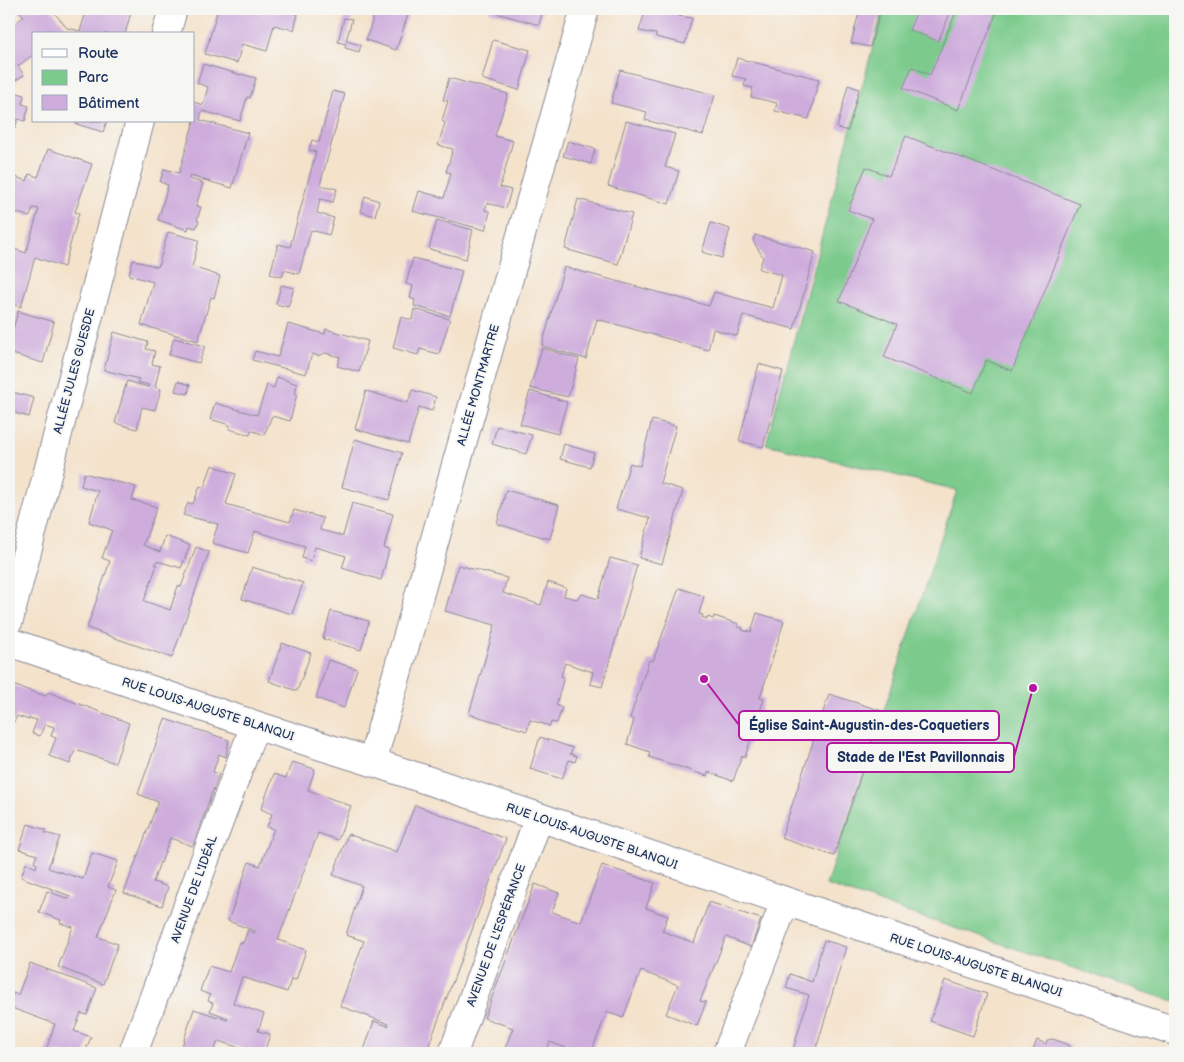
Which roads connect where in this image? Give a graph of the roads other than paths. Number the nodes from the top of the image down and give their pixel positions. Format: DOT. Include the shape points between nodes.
graph roads {
  1 [pos="173,9"];
  2 [pos="585,9"];
  3 [pos="167,32"];
  4 [pos="140,122"];
  5 [pos="9,620"];
  6 [pos="9,642"];
  7 [pos="255,725"];
  8 [pos="372,762"];
  9 [pos="539,817"];
  10 [pos="785,901"];
  11 [pos="1175,1031"];
  12 [pos="133,1053"];
  13 [pos="453,1053"];
  14 [pos="727,1053"];
  1 -- 3 [label="street"];
  2 -- 8 [label="street, ALLÉE MONTMARTRE"];
  4 -- 5 [label="street, ALLÉE JULES GUESDE"];
  6 -- 7 [label="street, RUE LOUIS-AUGUSTE BLANQUI"];
  7 -- 8 [label="street, RUE LOUIS-AUGUSTE BLANQUI"];
  7 -- 12 [label="street, AVENUE DE L'IDÉAL"];
  8 -- 9 [label="street, RUE LOUIS-AUGUSTE BLANQUI"];
  9 -- 10 [label="street, RUE LOUIS-AUGUSTE BLANQUI"];
  9 -- 13 [label="street, AVENUE DE L'ESPÉRANCE"];
  10 -- 11 [label="street, RUE LOUIS-AUGUSTE BLANQUI"];
  10 -- 14 [label="street"];
}
